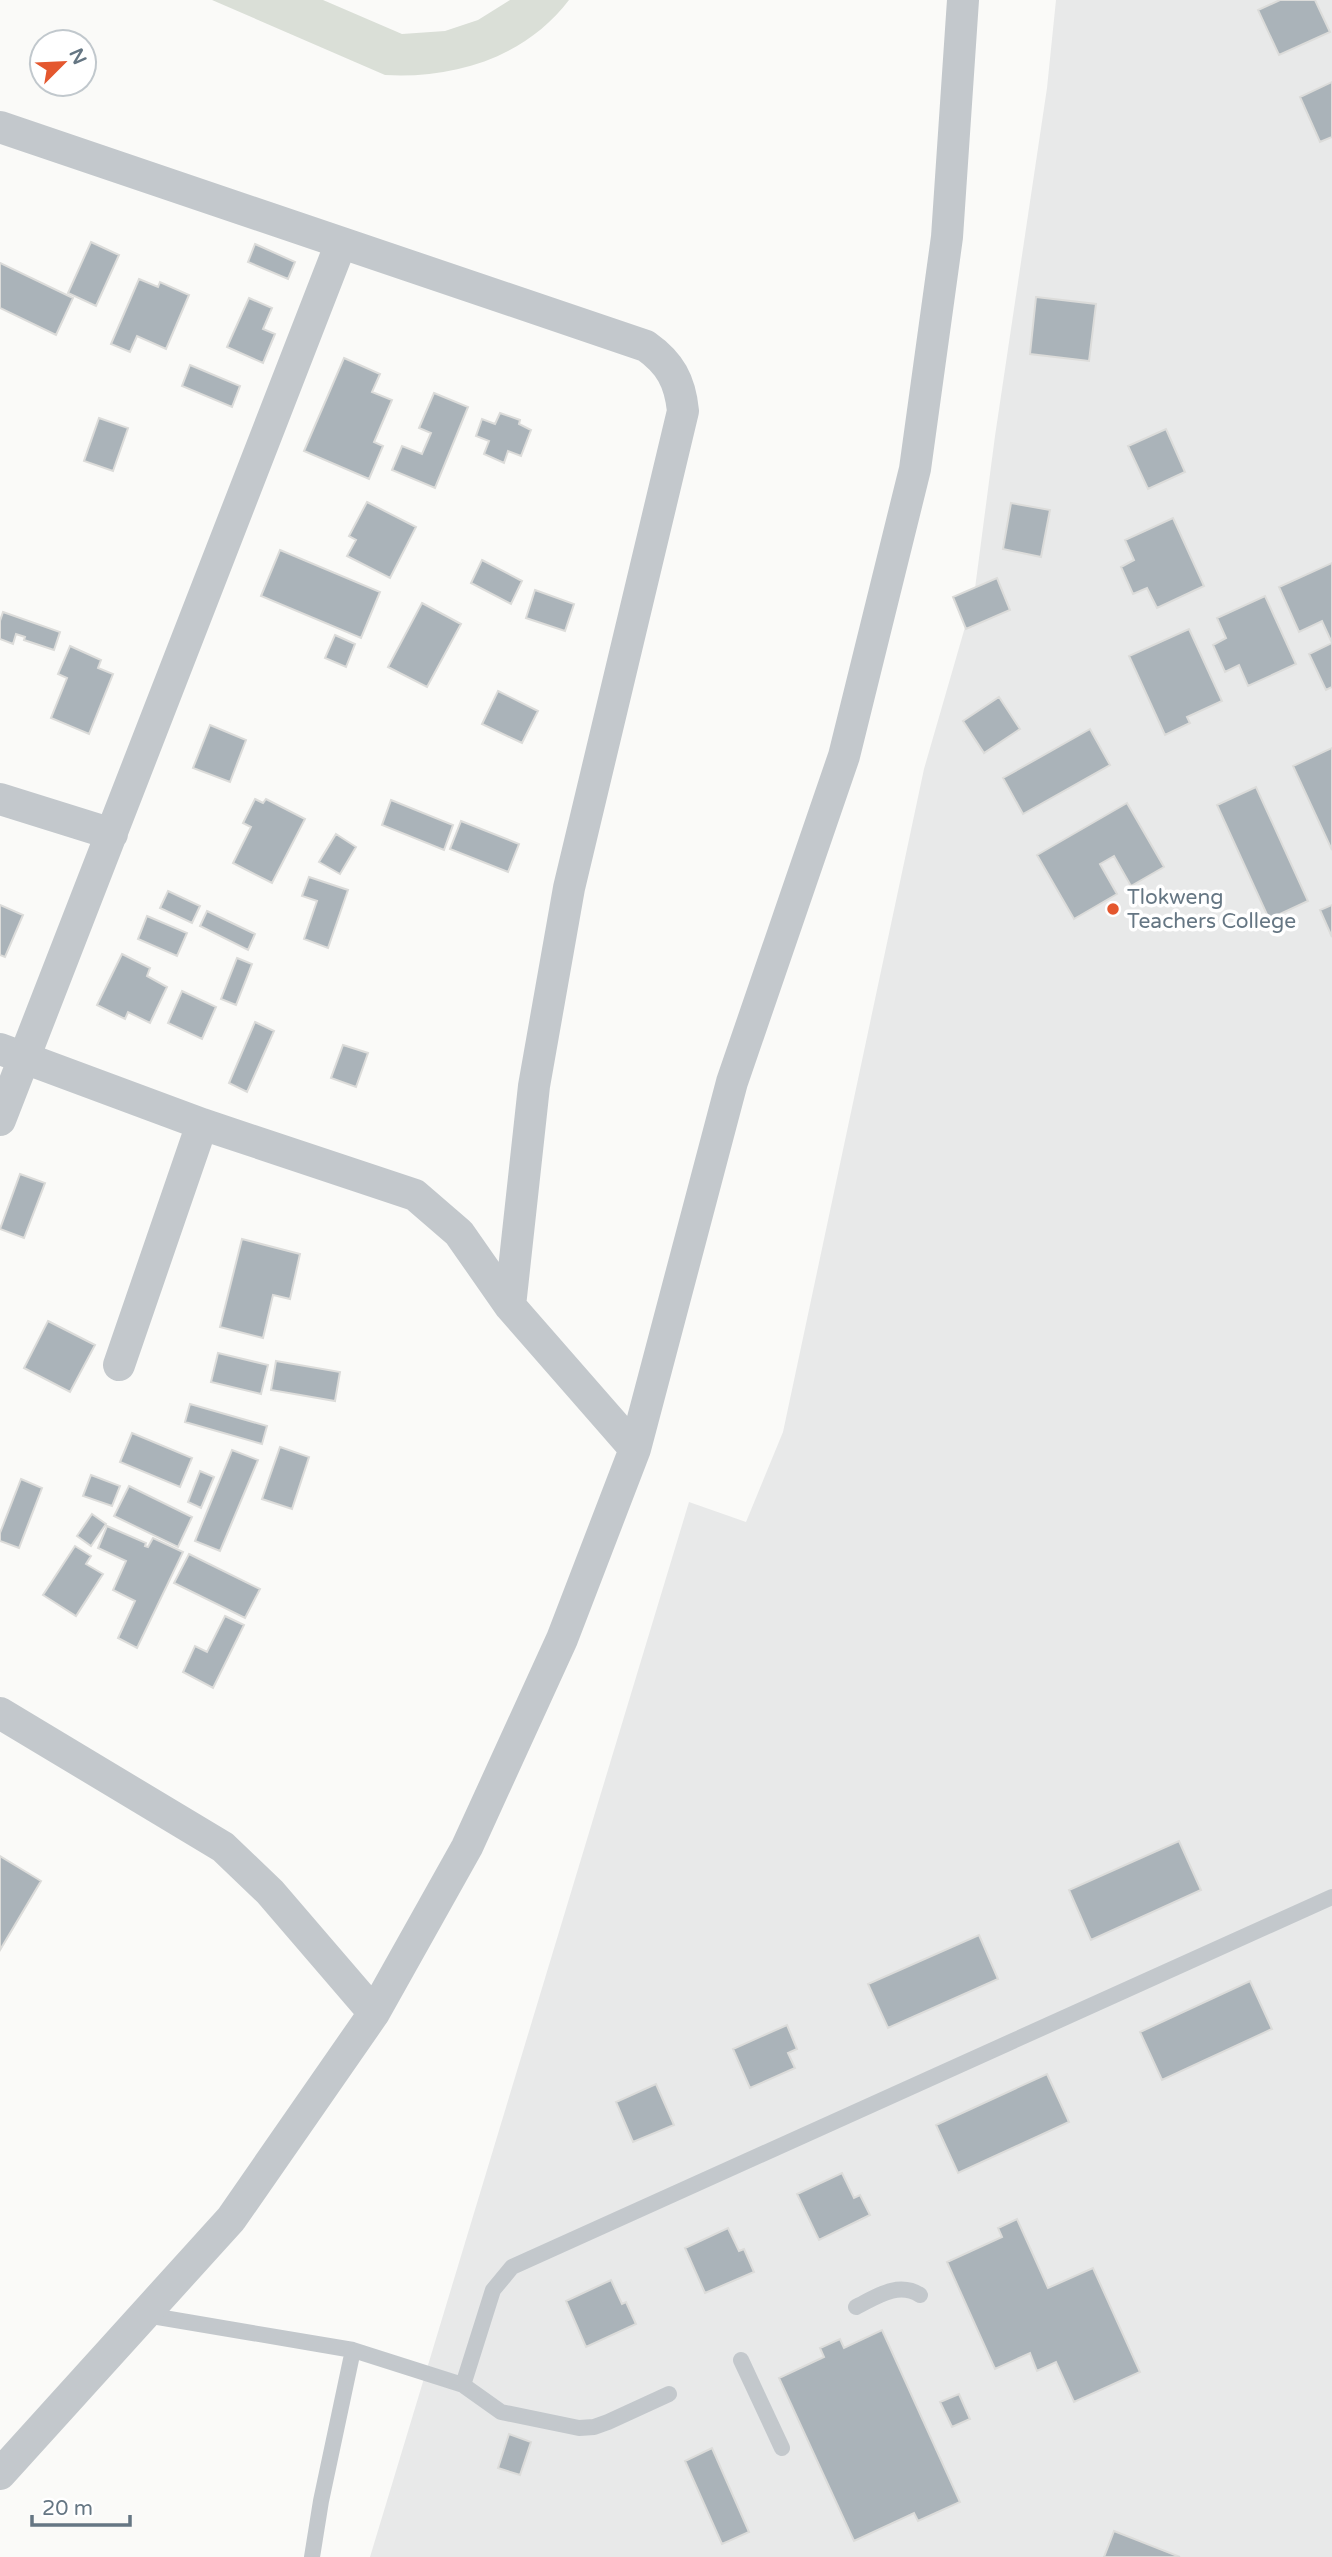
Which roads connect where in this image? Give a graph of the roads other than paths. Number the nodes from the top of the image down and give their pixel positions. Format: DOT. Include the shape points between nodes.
graph roads {
  1 [pos="963,0"];
  2 [pos="0,127"];
  3 [pos="341,243"];
  4 [pos="0,799"];
  5 [pos="112,834"];
  6 [pos="13,1054"];
  7 [pos="0,1120"];
  8 [pos="202,1124"];
  9 [pos="510,1306"];
  10 [pos="119,1365"];
  11 [pos="635,1449"];
  12 [pos="0,1713"];
  13 [pos="1332,1897"];
  14 [pos="374,2014"];
  15 [pos="920,2295"];
  16 [pos="856,2307"];
  17 [pos="146,2315"];
  18 [pos="353,2350"];
  19 [pos="741,2360"];
  20 [pos="463,2385"];
  21 [pos="669,2394"];
  22 [pos="782,2448"];
  23 [pos="0,2474"];
  24 [pos="312,2557"];
  1 -- 11 [label="street" via="947,237 915,469 844,755 732,1082"];
  2 -- 3 [label="street"];
  3 -- 5 [label="street"];
  3 -- 9 [label="street" via="646,346 673,371 681,390 683,411 569,888 534,1086"];
  4 -- 5 [label="street"];
  5 -- 6 [label="street"];
  6 -- 7 [label="street"];
  6 -- 8 [label="street"];
  8 -- 9 [label="street" via="415,1195 459,1233"];
  8 -- 10 [label="street"];
  9 -- 11 [label="street"];
  11 -- 14 [label="street" via="562,1639 467,1847"];
  12 -- 14 [label="street" via="223,1847 270,1892"];
  13 -- 20 [label="lane" via="512,2267 494,2290"];
  14 -- 17 [label="street" via="231,2219"];
  15 -- 16 [label="lane" via="906,2289 891,2290"];
  17 -- 18 [label="lane"];
  17 -- 23 [label="street"];
  18 -- 20 [label="lane"];
  18 -- 24 [label="lane"];
  19 -- 22 [label="lane"];
  20 -- 21 [label="lane" via="501,2412 579,2428 608,2422"];
}
